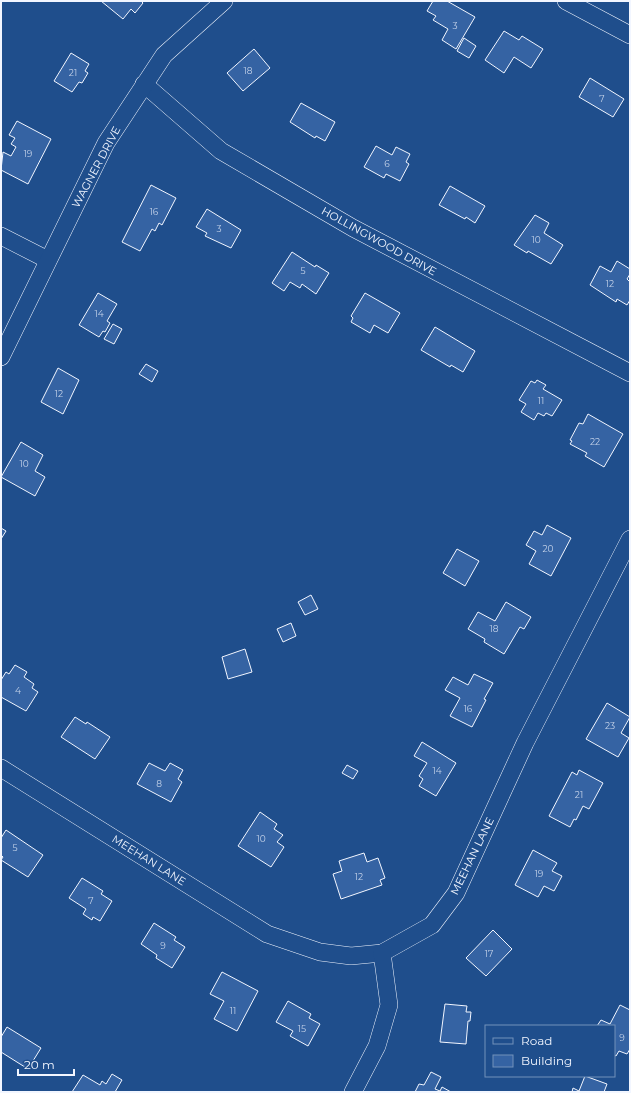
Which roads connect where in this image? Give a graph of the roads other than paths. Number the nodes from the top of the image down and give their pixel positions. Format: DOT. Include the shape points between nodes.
graph roads {
  1 [pos="224,1"];
  2 [pos="566,1"];
  3 [pos="630,35"];
  4 [pos="144,84"];
  5 [pos="1,236"];
  6 [pos="48,260"];
  7 [pos="1,357"];
  8 [pos="630,373"];
  9 [pos="630,539"];
  10 [pos="1,768"];
  11 [pos="382,953"];
  12 [pos="353,1092"];
  1 -- 4 [label="street, WAGNER DRIVE" via="164,55"];
  2 -- 3 [label="street"];
  4 -- 6 [label="street, WAGNER DRIVE" via="106,143"];
  4 -- 8 [label="street, HOLLINGWOOD DRIVE" via="220,151 359,232"];
  5 -- 6 [label="street"];
  6 -- 7 [label="street, WAGNER DRIVE"];
  9 -- 11 [label="street, MEEHAN LANE" via="525,743 456,893 432,925"];
  10 -- 11 [label="street, MEEHAN LANE" via="268,934 320,952 351,956"];
  11 -- 12 [label="street" via="388,1005 377,1046"];
}
